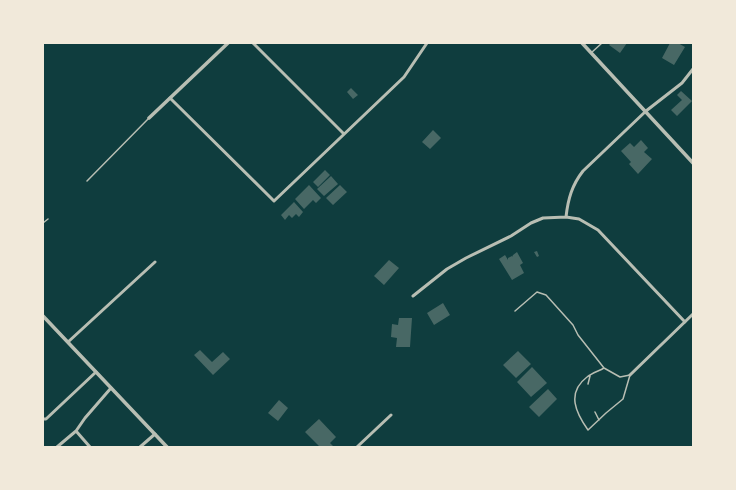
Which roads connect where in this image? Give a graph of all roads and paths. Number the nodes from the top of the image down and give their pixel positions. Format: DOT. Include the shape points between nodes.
graph roads {
  1 [pos="228,43"];
  2 [pos="253,43"];
  3 [pos="427,43"];
  4 [pos="582,43"];
  5 [pos="602,43"];
  6 [pos="591,53"];
  7 [pos="693,69"];
  8 [pos="170,98"];
  9 [pos="646,111"];
  10 [pos="149,118"];
  11 [pos="344,134"];
  12 [pos="693,164"];
  13 [pos="87,181"];
  14 [pos="566,217"];
  15 [pos="48,219"];
  16 [pos="43,223"];
  17 [pos="155,262"];
  18 [pos="413,296"];
  19 [pos="515,311"];
  20 [pos="693,314"];
  21 [pos="43,316"];
  22 [pos="685,322"];
  23 [pos="68,342"];
  24 [pos="604,368"];
  25 [pos="96,372"];
  26 [pos="630,375"];
  27 [pos="590,376"];
  28 [pos="588,384"];
  29 [pos="111,388"];
  30 [pos="595,412"];
  31 [pos="391,414"];
  32 [pos="43,420"];
  33 [pos="599,420"];
  34 [pos="76,431"];
  35 [pos="155,434"];
  36 [pos="57,447"];
  37 [pos="90,447"];
  38 [pos="140,447"];
  39 [pos="167,447"];
  40 [pos="357,447"];
  1 -- 8 [label="street"];
  2 -- 11 [label="street"];
  3 -- 11 [label="street" via="404,77"];
  4 -- 6 [label="street"];
  5 -- 6 [label="lane"];
  6 -- 9 [label="street"];
  7 -- 9 [label="street" via="682,83"];
  8 -- 10 [label="street"];
  8 -- 11 [label="street" via="274,201"];
  9 -- 12 [label="street"];
  9 -- 14 [label="street" via="583,171 570,191"];
  10 -- 13 [label="lane"];
  14 -- 18 [label="street" via="543,218 530,223 511,236 447,269"];
  14 -- 22 [label="street" via="579,220 598,230"];
  15 -- 16 [label="lane"];
  17 -- 23 [label="street"];
  19 -- 24 [label="lane" via="536,292 546,295 573,324 578,335"];
  20 -- 22 [label="street"];
  21 -- 23 [label="street"];
  22 -- 26 [label="street"];
  23 -- 25 [label="street"];
  24 -- 26 [label="lane" via="620,377"];
  24 -- 27 [label="lane"];
  25 -- 29 [label="street"];
  25 -- 32 [label="street"];
  26 -- 33 [label="lane" via="623,399"];
  27 -- 28 [label="lane"];
  27 -- 33 [label="lane" via="577,389 574,401 579,417 588,430"];
  29 -- 34 [label="street" via="84,418"];
  29 -- 35 [label="street"];
  30 -- 33 [label="lane"];
  31 -- 40 [label="street"];
  34 -- 36 [label="street"];
  34 -- 37 [label="street"];
  35 -- 38 [label="street"];
  35 -- 39 [label="street"];
}
